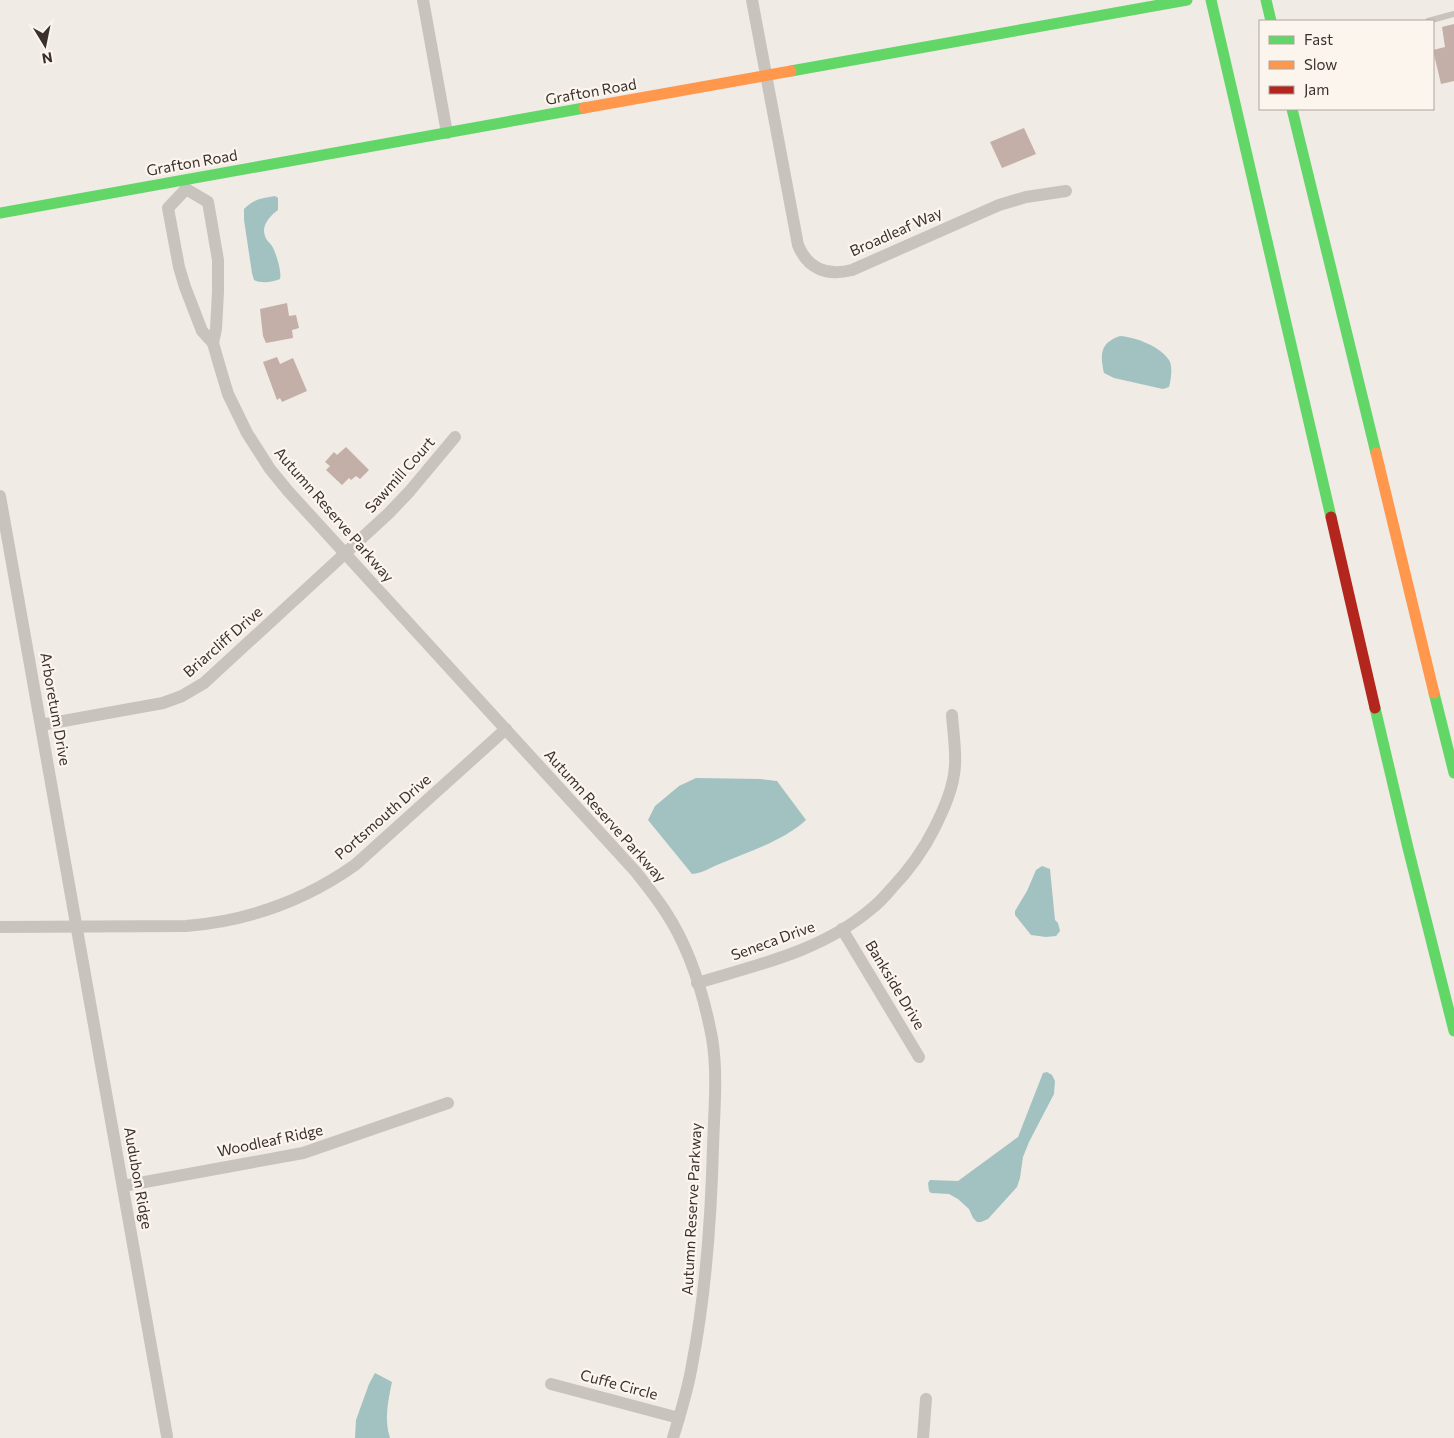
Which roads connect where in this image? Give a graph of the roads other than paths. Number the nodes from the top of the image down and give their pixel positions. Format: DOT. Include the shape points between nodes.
graph roads {
  1 [pos="423,0"];
  2 [pos="752,0"];
  3 [pos="1187,0"];
  4 [pos="1211,0"];
  5 [pos="1266,0"];
  6 [pos="1454,14"];
  7 [pos="1271,20"];
  8 [pos="1432,20"];
  9 [pos="766,76"];
  10 [pos="1292,110"];
  11 [pos="447,132"];
  12 [pos="185,184"];
  13 [pos="1066,191"];
  14 [pos="0,213"];
  15 [pos="213,343"];
  16 [pos="455,437"];
  17 [pos="0,496"];
  18 [pos="346,554"];
  19 [pos="952,715"];
  20 [pos="41,725"];
  21 [pos="506,729"];
  22 [pos="1454,773"];
  23 [pos="0,926"];
  24 [pos="77,927"];
  25 [pos="842,929"];
  26 [pos="698,983"];
  27 [pos="1454,1031"];
  28 [pos="919,1057"];
  29 [pos="448,1103"];
  30 [pos="123,1186"];
  31 [pos="551,1384"];
  32 [pos="926,1399"];
  33 [pos="679,1418"];
  34 [pos="167,1436"];
  35 [pos="673,1438"];
  36 [pos="922,1438"];
  1 -- 11 [label="street"];
  2 -- 9 [label="street, Broadleaf Way"];
  3 -- 9 [label="main road, Grafton Road"];
  4 -- 27 [label="main road" via="1408,848"];
  5 -- 7 [label="main road"];
  6 -- 8 [label="lane"];
  9 -- 11 [label="main road, Grafton Road"];
  9 -- 13 [label="street, Broadleaf Way" via="798,245 805,258 824,271 852,270 998,204"];
  10 -- 22 [label="main road"];
  11 -- 12 [label="main road, Grafton Road"];
  12 -- 14 [label="main road, Grafton Road"];
  12 -- 15 [label="street, Autumn Reserve Parkway" via="208,202 210,210 218,276"];
  12 -- 15 [label="street, Autumn Reserve Parkway" via="168,208 175,248 193,310 202,332"];
  15 -- 18 [label="street, Autumn Reserve Parkway" via="228,394 254,446 288,491"];
  16 -- 18 [label="street, Sawmill Court" via="389,514"];
  17 -- 20 [label="street, Arboretum Drive"];
  18 -- 20 [label="street, Briarcliff Drive" via="212,676 192,690 157,704"];
  18 -- 21 [label="street, Autumn Reserve Parkway"];
  19 -- 25 [label="street, Seneca Drive" via="955,766 947,800 931,836 897,883 871,909"];
  20 -- 24 [label="street, Arboretum Drive"];
  21 -- 24 [label="street, Portsmouth Drive" via="355,865 302,897 265,911 208,924"];
  21 -- 26 [label="street, Autumn Reserve Parkway" via="648,887 675,928"];
  23 -- 24 [label="street, Portsmouth Drive"];
  24 -- 30 [label="street, Audubon Ridge"];
  25 -- 26 [label="street, Seneca Drive" via="793,953"];
  25 -- 28 [label="street, Bankside Drive"];
  26 -- 33 [label="street, Autumn Reserve Parkway" via="709,1023 714,1059 711,1208 703,1303"];
  29 -- 30 [label="street, Woodleaf Ridge" via="303,1153"];
  30 -- 34 [label="street, Audubon Ridge"];
  31 -- 33 [label="street, Cuffe Circle"];
  32 -- 36 [label="street"];
  33 -- 35 [label="street, Autumn Reserve Parkway"];
}
